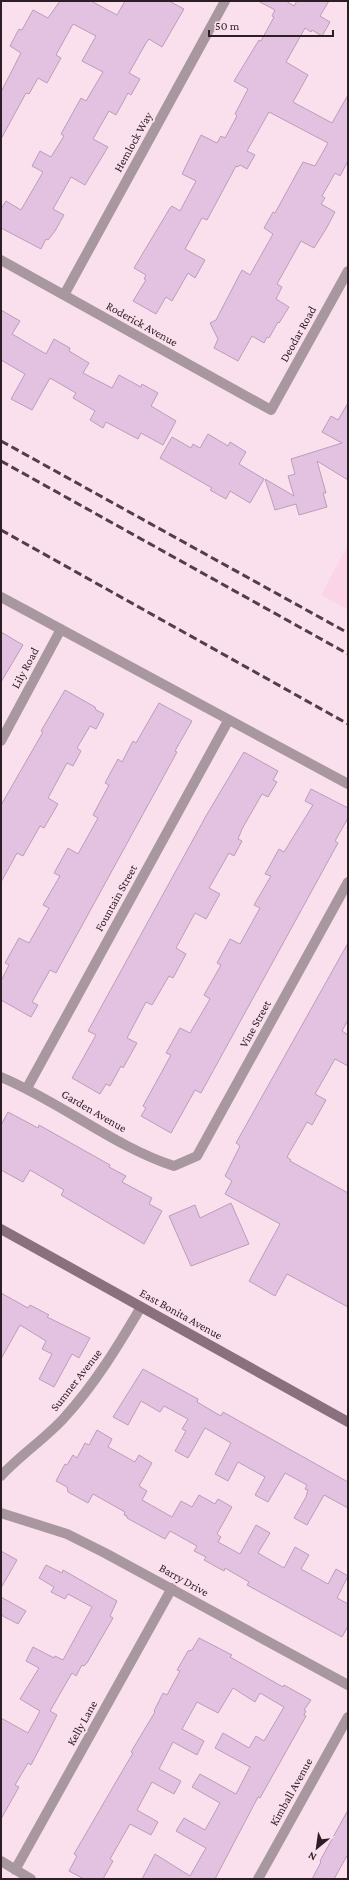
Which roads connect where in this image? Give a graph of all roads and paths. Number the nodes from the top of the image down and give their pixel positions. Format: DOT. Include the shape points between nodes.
graph roads {
  1 [pos="225,1"];
  2 [pos="1,260"];
  3 [pos="348,271"];
  4 [pos="64,295"];
  5 [pos="272,410"];
  6 [pos="1,597"];
  7 [pos="61,629"];
  8 [pos="228,721"];
  9 [pos="1,741"];
  10 [pos="348,784"];
  11 [pos="348,882"];
  12 [pos="1,1077"];
  13 [pos="27,1088"];
  14 [pos="174,1166"];
  15 [pos="1,1229"];
  16 [pos="140,1307"];
  17 [pos="348,1422"];
  18 [pos="1,1476"];
  19 [pos="1,1513"];
  20 [pos="172,1588"];
  21 [pos="348,1685"];
  22 [pos="348,1717"];
  23 [pos="1,1861"];
  24 [pos="16,1870"];
  25 [pos="31,1879"];
  26 [pos="258,1879"];
  1 -- 4 [label="street, Hemlock Way"];
  2 -- 4 [label="street, Roderick Avenue"];
  3 -- 5 [label="street, Deodar Road"];
  4 -- 5 [label="street, Roderick Avenue"];
  6 -- 7 [label="street"];
  7 -- 8 [label="street"];
  7 -- 9 [label="street, Lily Road"];
  8 -- 10 [label="street"];
  8 -- 13 [label="street, Fountain Street"];
  11 -- 14 [label="street, Vine Street" via="197,1156"];
  12 -- 13 [label="street, Garden Avenue"];
  13 -- 14 [label="street, Garden Avenue" via="148,1158"];
  15 -- 16 [label="main road, East Bonita Avenue"];
  16 -- 17 [label="main road, East Bonita Avenue"];
  16 -- 18 [label="street, Sumner Avenue" via="114,1353 79,1400"];
  19 -- 20 [label="street, Barry Drive" via="68,1534"];
  20 -- 21 [label="street, Barry Drive"];
  20 -- 24 [label="street, Kelly Lane"];
  22 -- 26 [label="street, Kimball Avenue"];
  23 -- 24 [label="street"];
  24 -- 25 [label="street"];
}
